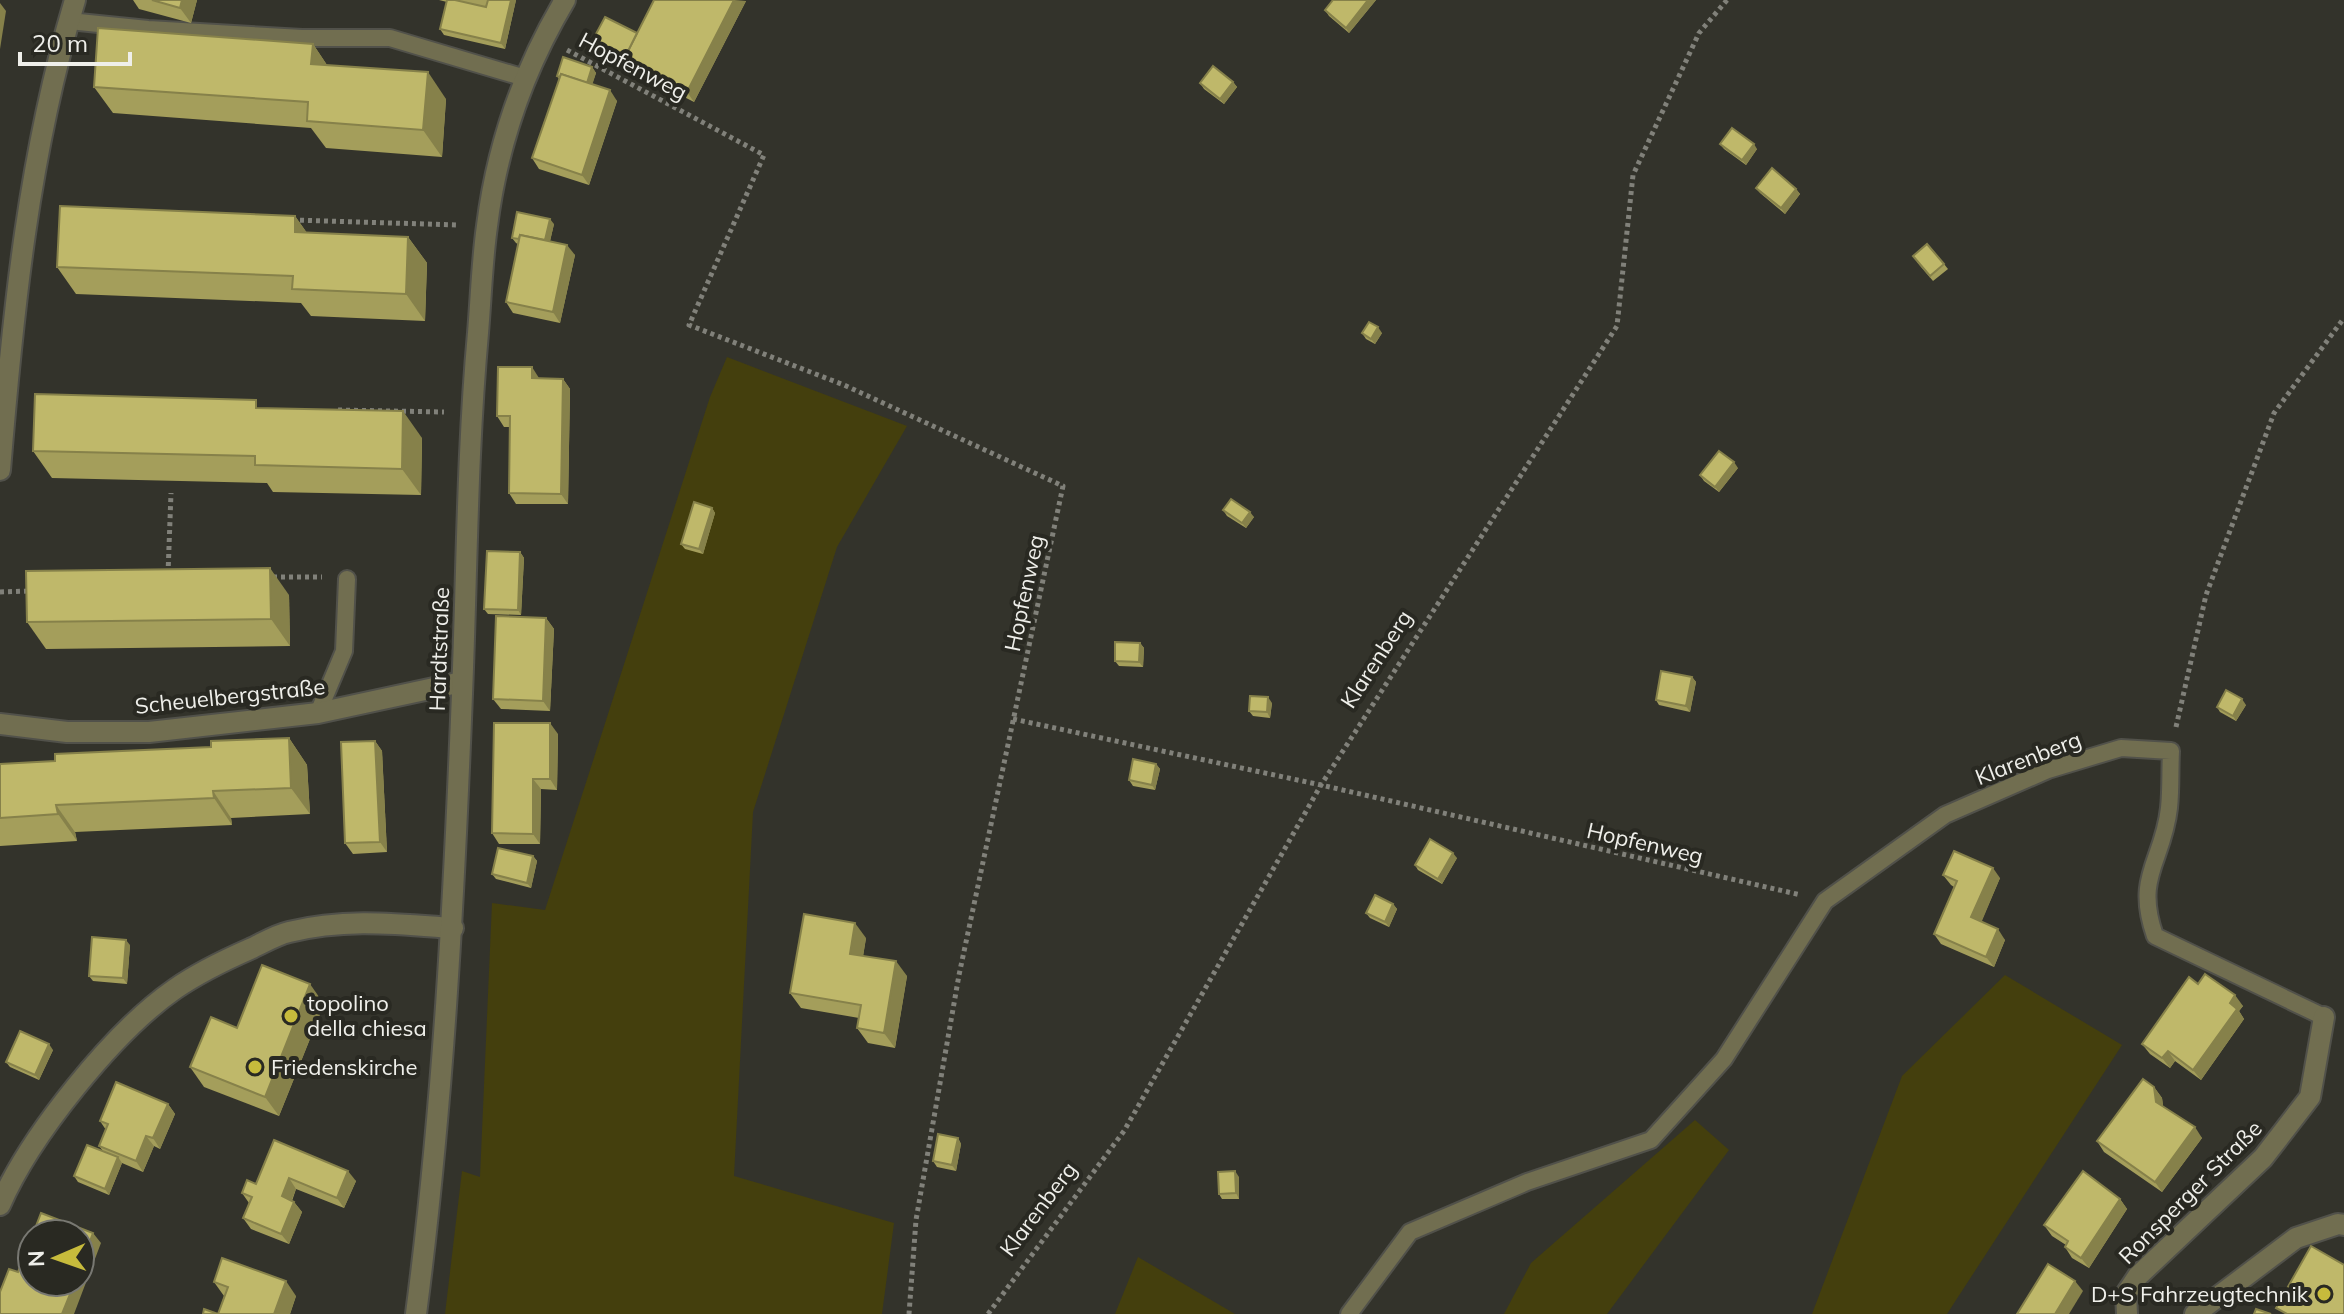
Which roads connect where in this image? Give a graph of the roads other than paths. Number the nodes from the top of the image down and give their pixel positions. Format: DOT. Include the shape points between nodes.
graph roads {
  1 [pos="75,0"];
  2 [pos="565,0"];
  3 [pos="69,21"];
  4 [pos="525,78"];
  5 [pos="0,470"];
  6 [pos="347,579"];
  7 [pos="462,682"];
  8 [pos="318,713"];
  9 [pos="0,724"];
  10 [pos="453,928"];
  11 [pos="2324,1017"];
  12 [pos="0,1205"];
  13 [pos="2344,1225"];
  14 [pos="416,1314"];
  15 [pos="1349,1314"];
  16 [pos="2127,1314"];
  17 [pos="2195,1314"];
  1 -- 3 [label="street"];
  2 -- 4 [label="street, Hardtstraße"];
  3 -- 4 [label="lane" via="302,38 390,38"];
  3 -- 5 [label="street" via="27,210"];
  4 -- 7 [label="street, Hardtstraße" via="498,166 487,226 471,412"];
  6 -- 8 [label="lane" via="344,651"];
  7 -- 8 [label="street, Scheuelbergstraße"];
  7 -- 10 [label="street, Hardtstraße"];
  8 -- 9 [label="street, Scheuelbergstraße" via="149,732 67,732"];
  10 -- 12 [label="street" via="359,921 287,932 174,990 130,1028 67,1098 11,1179"];
  10 -- 14 [label="street, Hardtstraße" via="431,1200"];
  11 -- 15 [label="lane, Klarenberg" via="2155,936 2147,914 2147,882 2169,810 2171,751 2121,748 2048,770 1945,815 1825,901 1724,1059 1651,1140 1527,1182 1410,1232"];
  11 -- 16 [label="street, Ronsperger Straße" via="2310,1097 2263,1158 2138,1276 2126,1294"];
  13 -- 17 [label="street" via="2296,1238"];
}
